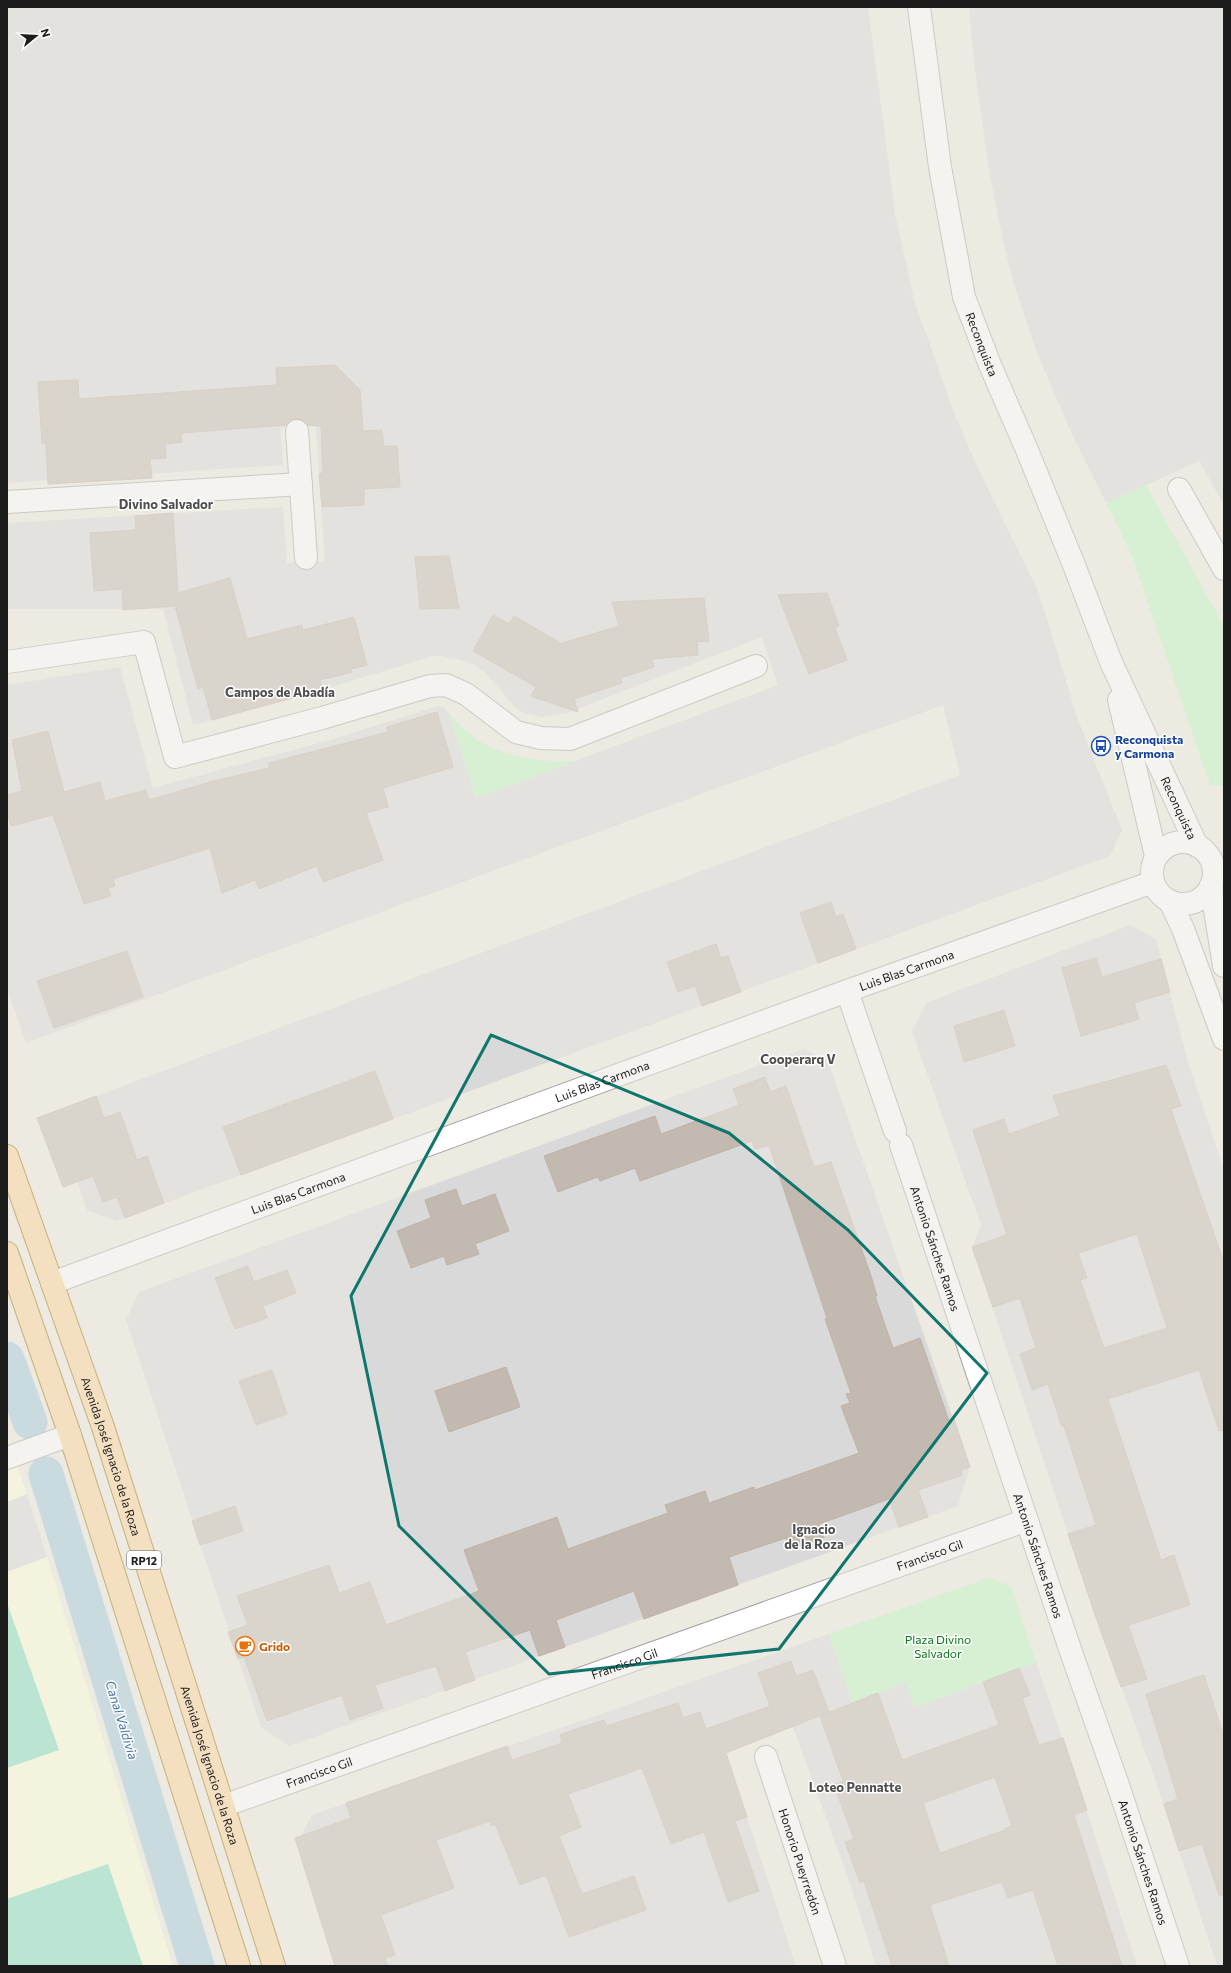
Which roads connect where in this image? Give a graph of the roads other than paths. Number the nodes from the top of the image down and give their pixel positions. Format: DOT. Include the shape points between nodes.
graph roads {
  1 [pos="919,7"];
  2 [pos="297,431"];
  3 [pos="301,484"];
  4 [pos="1179,489"];
  5 [pos="7,502"];
  6 [pos="306,558"];
  7 [pos="1224,569"];
  8 [pos="7,662"];
  9 [pos="1111,662"];
  10 [pos="756,666"];
  11 [pos="1209,850"];
  12 [pos="1156,856"];
  13 [pos="1216,880"];
  14 [pos="1153,882"];
  15 [pos="1170,901"];
  16 [pos="1224,966"];
  17 [pos="847,991"];
  18 [pos="1224,1039"];
  19 [pos="7,1156"];
  20 [pos="7,1254"];
  21 [pos="52,1283"];
  22 [pos="70,1435"];
  23 [pos="23,1452"];
  24 [pos="1026,1520"];
  25 [pos="766,1757"];
  26 [pos="223,1806"];
  27 [pos="239,1966"];
  28 [pos="274,1966"];
  29 [pos="835,1966"];
  30 [pos="1178,1966"];
  1 -- 9 [label="street, Reconquista" via="940,167 964,297"];
  2 -- 3 [label="street"];
  3 -- 5 [label="street"];
  3 -- 6 [label="street"];
  4 -- 7 [label="street"];
  8 -- 10 [label="street" via="144,642 175,756 441,685 466,694 516,732 541,738 570,739"];
  9 -- 11 [label="street, Reconquista"];
  9 -- 12 [label="street, Reconquista"];
  11 -- 12 [label="street" via="1186,842 1175,843"];
  11 -- 13 [label="street"];
  12 -- 14 [label="street" via="1151,873"];
  13 -- 15 [label="street" via="1198,900 1179,904"];
  13 -- 16 [label="street"];
  14 -- 15 [label="street" via="1162,896"];
  14 -- 17 [label="street, Luis Blas Carmona"];
  15 -- 18 [label="street"];
  17 -- 21 [label="street, Luis Blas Carmona"];
  17 -- 24 [label="street, Antonio Sánches Ramos"];
  19 -- 21 [label="main road, Avenida José Ignacio de la Roza / RP12"];
  20 -- 22 [label="main road, RP12"];
  21 -- 26 [label="main road, Avenida José Ignacio de la Roza / RP12" via="103,1427"];
  22 -- 23 [label="street"];
  22 -- 27 [label="main road, RP12"];
  24 -- 26 [label="street, Francisco Gil"];
  24 -- 30 [label="street, Antonio Sánches Ramos"];
  25 -- 29 [label="street, Honorio Pueyrredón"];
  26 -- 28 [label="main road, Avenida José Ignacio de la Roza / RP12"];
}
